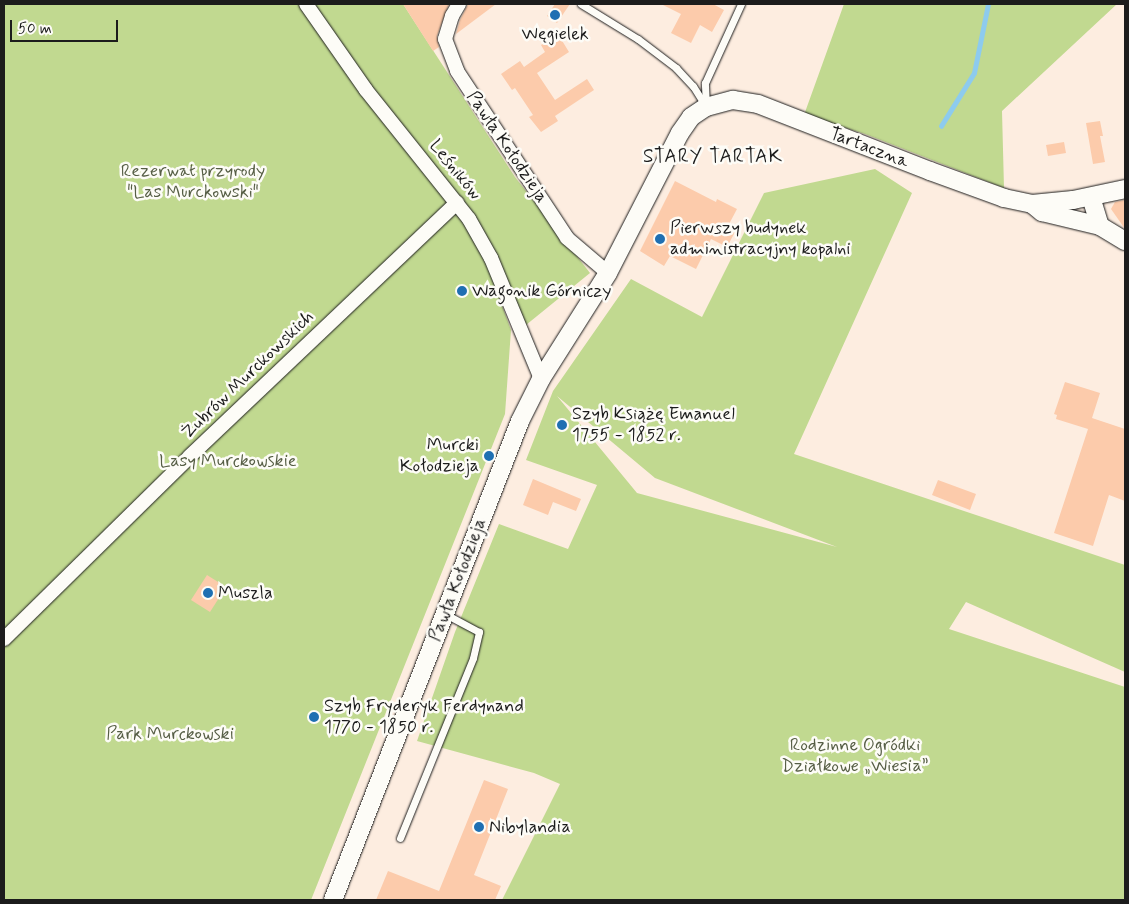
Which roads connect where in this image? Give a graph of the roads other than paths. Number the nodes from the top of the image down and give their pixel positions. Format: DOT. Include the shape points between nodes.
graph roads {
  1 [pos="306,4"];
  2 [pos="459,4"];
  3 [pos="581,4"];
  4 [pos="741,4"];
  5 [pos="706,107"];
  6 [pos="1125,189"];
  7 [pos="1091,197"];
  8 [pos="457,203"];
  9 [pos="1032,204"];
  10 [pos="1100,226"];
  11 [pos="1125,241"];
  12 [pos="608,273"];
  13 [pos="541,379"];
  14 [pos="445,613"];
  15 [pos="4,640"];
  16 [pos="400,838"];
  17 [pos="333,900"];
  1 -- 8 [label="street, Leśników" via="366,90"];
  2 -- 12 [label="street, Pawła Kołodzieja" via="445,39 457,71 567,238"];
  3 -- 5 [label="lane" via="638,39 676,68"];
  4 -- 5 [label="lane" via="705,83"];
  5 -- 9 [label="street, Tartaczna" via="733,100 758,104 930,171 1004,198"];
  5 -- 12 [label="street, Pawła Kołodzieja" via="691,117 680,133"];
  6 -- 7 [label="street, Tartaczna"];
  7 -- 9 [label="street, Tartaczna"];
  7 -- 10 [label="street"];
  8 -- 13 [label="street, Leśników" via="491,258"];
  8 -- 15 [label="street, Żubrów Murckowskich" via="190,456"];
  9 -- 10 [label="street, Tartaczna" via="1042,212"];
  10 -- 11 [label="street, Tartaczna"];
  12 -- 13 [label="street, Pawła Kołodzieja"];
  13 -- 14 [label="street, Pawła Kołodzieja" via="520,421"];
  14 -- 16 [label="lane" via="480,632 473,658"];
  14 -- 17 [label="street, Pawła Kołodzieja"];
}
